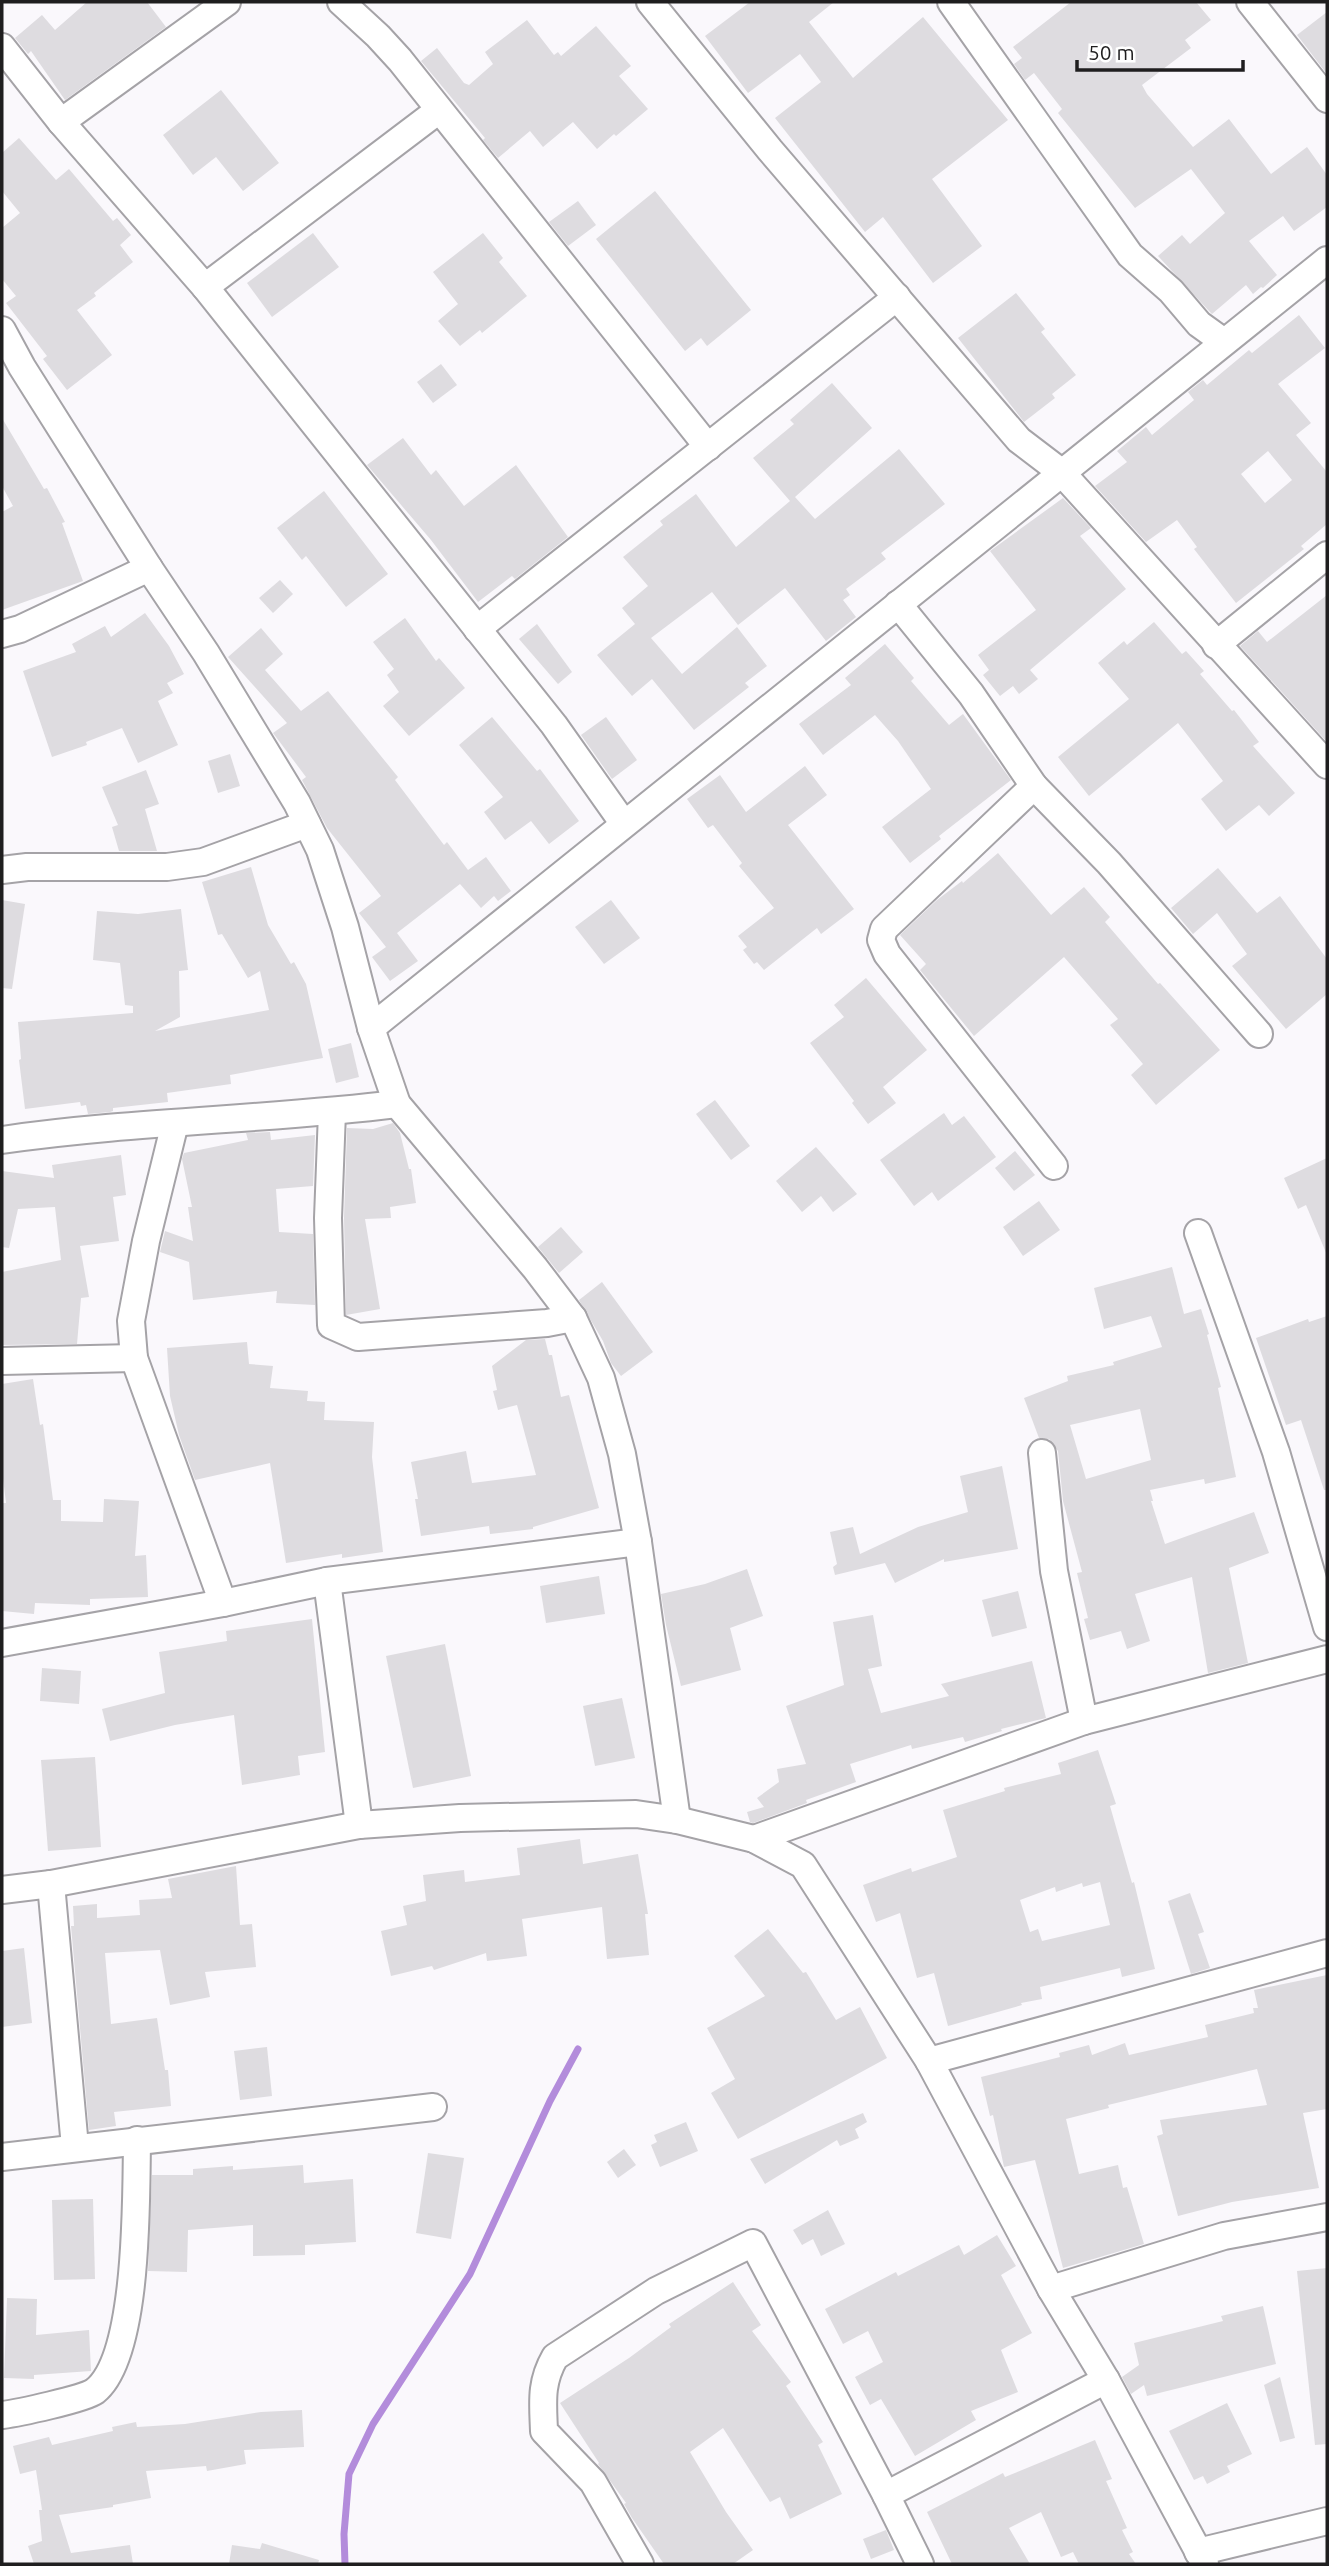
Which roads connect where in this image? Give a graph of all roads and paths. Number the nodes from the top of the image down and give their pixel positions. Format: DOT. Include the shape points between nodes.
graph roads {
  1 [pos="227,2"];
  2 [pos="341,2"];
  3 [pos="650,2"];
  4 [pos="951,2"];
  5 [pos="1250,2"];
  6 [pos="2,47"];
  7 [pos="1327,99"];
  8 [pos="439,110"];
  9 [pos="61,122"];
  10 [pos="1327,260"];
  11 [pos="205,287"];
  12 [pos="897,298"];
  13 [pos="2,330"];
  14 [pos="1224,342"];
  15 [pos="12,372"];
  16 [pos="708,447"];
  17 [pos="1061,472"];
  18 [pos="1327,555"];
  19 [pos="149,568"];
  20 [pos="898,604"];
  21 [pos="477,629"];
  22 [pos="2,635"];
  23 [pos="1216,645"];
  24 [pos="1327,765"];
  25 [pos="1034,786"];
  26 [pos="307,824"];
  27 [pos="624,824"];
  28 [pos="2,870"];
  29 [pos="371,1028"];
  30 [pos="1259,1034"];
  31 [pos="397,1104"];
  32 [pos="332,1112"];
  33 [pos="175,1123"];
  34 [pos="2,1140"];
  35 [pos="1054,1166"];
  36 [pos="1198,1233"];
  37 [pos="573,1318"];
  38 [pos="134,1358"];
  39 [pos="2,1361"];
  40 [pos="1042,1453"];
  41 [pos="638,1542"];
  42 [pos="327,1581"];
  43 [pos="223,1603"];
  44 [pos="1327,1626"];
  45 [pos="2,1643"];
  46 [pos="1327,1659"];
  47 [pos="1084,1721"];
  48 [pos="677,1820"];
  49 [pos="359,1825"];
  50 [pos="754,1839"];
  51 [pos="51,1884"];
  52 [pos="2,1890"];
  53 [pos="1327,1953"];
  54 [pos="929,2061"];
  55 [pos="432,2107"];
  56 [pos="137,2140"];
  57 [pos="75,2147"];
  58 [pos="2,2158"];
  59 [pos="1327,2217"];
  60 [pos="1051,2289"];
  61 [pos="1106,2380"];
  62 [pos="2,2415"];
  63 [pos="886,2495"];
  64 [pos="1327,2521"];
  65 [pos="1202,2558"];
  66 [pos="640,2564"];
  67 [pos="920,2564"];
  1 -- 9 [label="street"];
  2 -- 8 [label="street" via="378,36"];
  3 -- 12 [label="street"];
  4 -- 14 [label="street" via="1130,255 1171,291 1199,324"];
  5 -- 7 [label="street"];
  6 -- 9 [label="street"];
  8 -- 11 [label="street"];
  8 -- 16 [label="street"];
  9 -- 11 [label="street"];
  10 -- 14 [label="street"];
  11 -- 21 [label="street"];
  12 -- 16 [label="street"];
  12 -- 17 [label="street" via="1019,440"];
  13 -- 15 [label="street"];
  14 -- 17 [label="street"];
  15 -- 19 [label="street"];
  16 -- 21 [label="street"];
  17 -- 20 [label="street"];
  17 -- 23 [label="street"];
  18 -- 23 [label="street"];
  19 -- 22 [label="street"];
  19 -- 26 [label="street" via="206,653"];
  20 -- 25 [label="street" via="971,694"];
  20 -- 27 [label="street"];
  21 -- 27 [label="street" via="554,725"];
  23 -- 24 [label="street"];
  25 -- 30 [label="street" via="1109,863"];
  25 -- 35 [label="street" via="884,929 881,940 887,954"];
  26 -- 28 [label="street" via="203,862 167,867"];
  26 -- 29 [label="street" via="345,927"];
  27 -- 29 [label="street"];
  29 -- 31 [label="street"];
  31 -- 32 [label="street"];
  31 -- 37 [label="street"];
  32 -- 33 [label="street"];
  32 -- 37 [label="street" via="328,1218 331,1325 358,1337"];
  33 -- 34 [label="street"];
  33 -- 38 [label="street" via="131,1321"];
  36 -- 44 [label="street" via="1276,1452"];
  37 -- 41 [label="street" via="601,1378 622,1454"];
  38 -- 39 [label="street"];
  38 -- 43 [label="street"];
  40 -- 47 [label="street" via="1054,1571"];
  41 -- 42 [label="street"];
  41 -- 48 [label="street"];
  42 -- 43 [label="street"];
  42 -- 49 [label="street"];
  43 -- 45 [label="street"];
  46 -- 47 [label="street"];
  47 -- 50 [label="street"];
  48 -- 49 [label="street" via="636,1814"];
  48 -- 50 [label="street"];
  49 -- 51 [label="street"];
  50 -- 54 [label="street" via="803,1865"];
  51 -- 52 [label="street"];
  51 -- 57 [label="street"];
  53 -- 54 [label="street"];
  54 -- 60 [label="street"];
  55 -- 56 [label="street"];
  56 -- 57 [label="street"];
  56 -- 62 [label="street" via="133,2282 109,2378 93,2393"];
  57 -- 58 [label="street"];
  59 -- 60 [label="street" via="1224,2236"];
  60 -- 61 [label="street"];
  61 -- 63 [label="street"];
  61 -- 65 [label="street"];
  63 -- 66 [label="street" via="753,2243 656,2291 555,2357 546,2372 544,2431 593,2482"];
  63 -- 67 [label="street"];
  64 -- 65 [label="street"];
}
